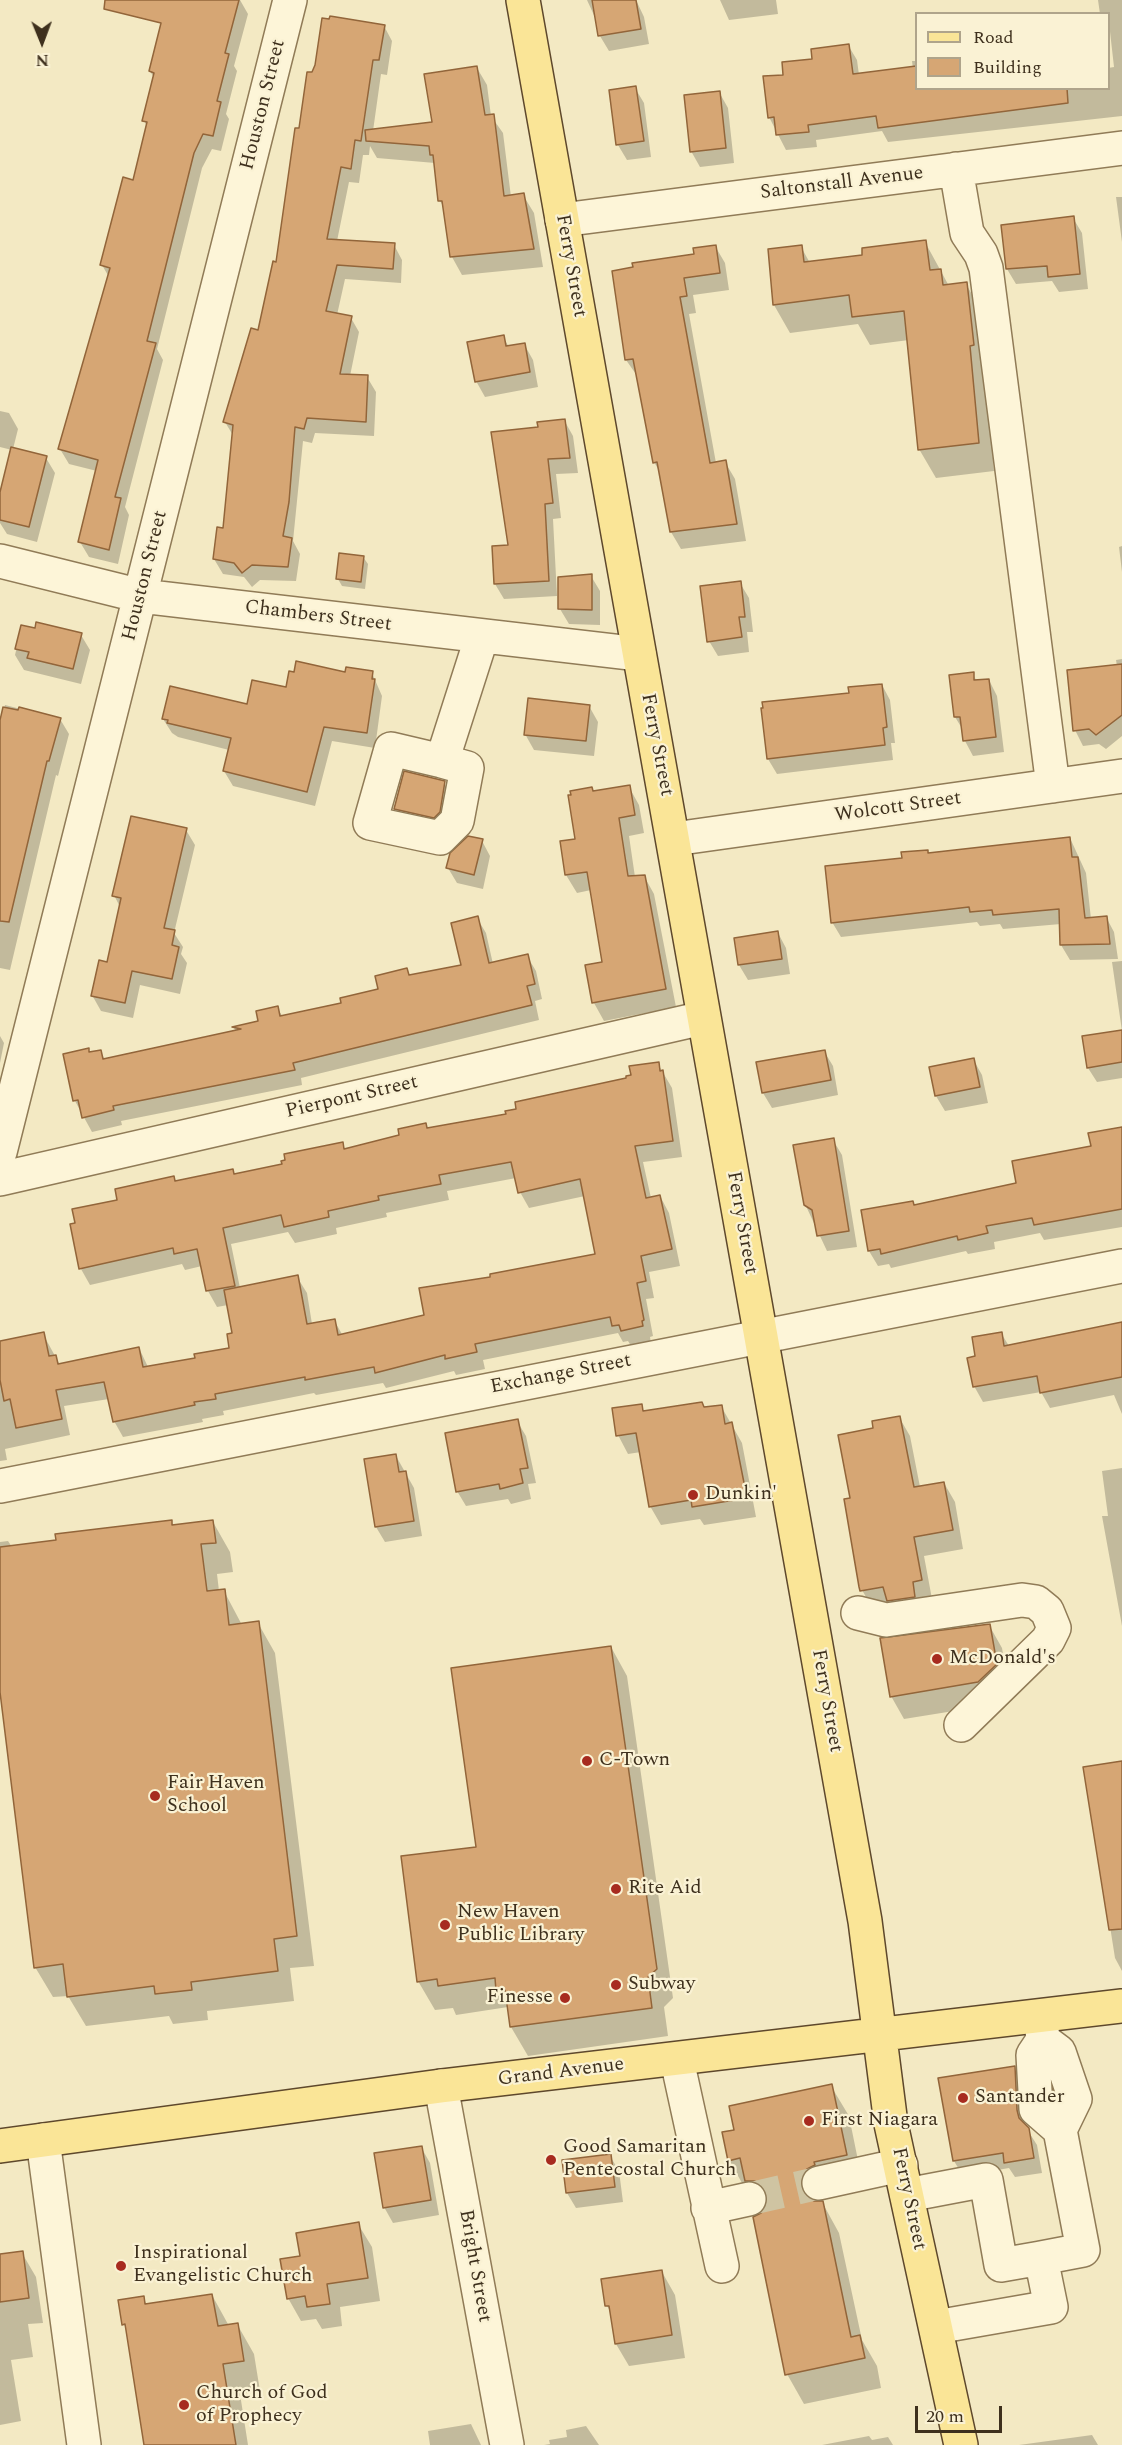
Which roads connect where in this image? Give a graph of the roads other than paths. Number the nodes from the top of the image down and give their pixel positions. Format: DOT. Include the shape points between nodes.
graph roads {
  1 [pos="290,0"];
  2 [pos="523,0"];
  3 [pos="1122,148"];
  4 [pos="956,169"];
  5 [pos="562,220"];
  6 [pos="0,561"];
  7 [pos="141,596"];
  8 [pos="482,636"];
  9 [pos="639,654"];
  10 [pos="442,761"];
  11 [pos="1122,776"];
  12 [pos="1053,786"];
  13 [pos="674,839"];
  14 [pos="703,1018"];
  15 [pos="0,1152"];
  16 [pos="0,1179"];
  17 [pos="1122,1266"];
  18 [pos="761,1335"];
  19 [pos="0,1486"];
  20 [pos="858,1613"];
  21 [pos="961,1725"];
  22 [pos="1122,2006"];
  23 [pos="1041,2027"];
  24 [pos="879,2033"];
  25 [pos="677,2060"];
  26 [pos="441,2086"];
  27 [pos="43,2140"];
  28 [pos="0,2146"];
  29 [pos="904,2180"];
  30 [pos="819,2183"];
  31 [pos="749,2199"];
  32 [pos="708,2208"];
  33 [pos="1041,2258"];
  34 [pos="722,2266"];
  35 [pos="936,2327"];
  36 [pos="84,2445"];
  37 [pos="507,2445"];
  38 [pos="962,2445"];
  1 -- 7 [label="street, Houston Street"];
  2 -- 5 [label="main road, Ferry Street"];
  3 -- 4 [label="street, Saltonstall Avenue"];
  4 -- 5 [label="street, Saltonstall Avenue"];
  4 -- 12 [label="street" via="967,233 986,268"];
  5 -- 9 [label="main road, Ferry Street"];
  6 -- 7 [label="street, Chambers Street"];
  7 -- 8 [label="street, Chambers Street"];
  7 -- 15 [label="street, Houston Street"];
  8 -- 9 [label="street, Chambers Street"];
  8 -- 10 [label="street"];
  9 -- 13 [label="main road, Ferry Street"];
  11 -- 12 [label="street, Wolcott Street"];
  12 -- 13 [label="street, Wolcott Street"];
  13 -- 14 [label="main road, Ferry Street"];
  14 -- 16 [label="street, Pierpont Street"];
  14 -- 18 [label="main road, Ferry Street"];
  17 -- 18 [label="street, Exchange Street"];
  18 -- 19 [label="street, Exchange Street"];
  18 -- 24 [label="main road, Ferry Street" via="865,1920"];
  20 -- 21 [label="street" via="886,1620 1022,1600 1036,1602 1047,1611 1054,1628 1048,1640"];
  22 -- 23 [label="main road, Grand Avenue"];
  23 -- 24 [label="main road, Grand Avenue"];
  23 -- 33 [label="street" via="1033,2055 1036,2109 1060,2130 1083,2250"];
  24 -- 25 [label="main road, Grand Avenue"];
  24 -- 29 [label="main road, Ferry Street"];
  25 -- 26 [label="main road, Grand Avenue"];
  25 -- 32 [label="street"];
  26 -- 27 [label="main road, Grand Avenue"];
  26 -- 37 [label="street, Bright Street"];
  27 -- 28 [label="main road, Grand Avenue"];
  27 -- 36 [label="street"];
  29 -- 30 [label="street"];
  29 -- 33 [label="street" via="986,2180 1001,2265"];
  29 -- 35 [label="main road, Ferry Street"];
  31 -- 32 [label="street"];
  32 -- 34 [label="street"];
  33 -- 35 [label="street" via="1051,2307"];
  35 -- 38 [label="main road, Ferry Street"];
}
